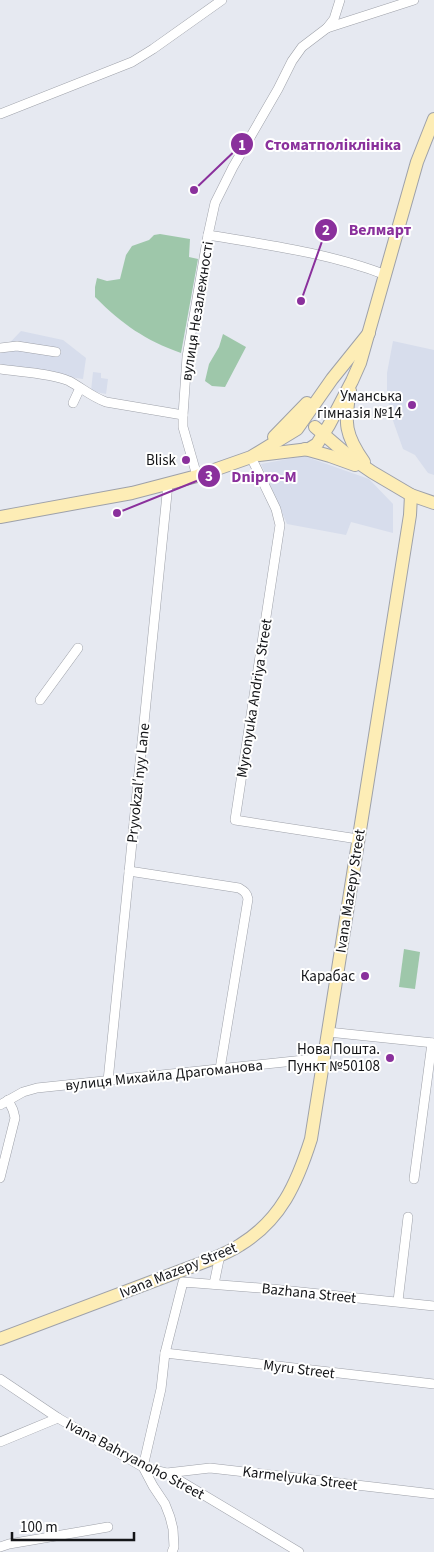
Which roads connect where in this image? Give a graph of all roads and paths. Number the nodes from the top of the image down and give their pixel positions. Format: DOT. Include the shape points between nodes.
graph roads {
  1 [pos="222,0"];
  2 [pos="340,0"];
  3 [pos="414,0"];
  4 [pos="327,28"];
  5 [pos="0,114"];
  6 [pos="434,119"];
  7 [pos="431,135"];
  8 [pos="208,235"];
  9 [pos="386,275"];
  10 [pos="369,333"];
  11 [pos="0,348"];
  12 [pos="56,352"];
  13 [pos="0,369"];
  14 [pos="332,379"];
  15 [pos="352,381"];
  16 [pos="80,388"];
  17 [pos="74,403"];
  18 [pos="183,415"];
  19 [pos="297,429"];
  20 [pos="319,434"];
  21 [pos="305,449"];
  22 [pos="252,456"];
  23 [pos="372,472"];
  24 [pos="197,476"];
  25 [pos="168,484"];
  26 [pos="411,495"];
  27 [pos="434,503"];
  28 [pos="0,517"];
  29 [pos="78,648"];
  30 [pos="40,700"];
  31 [pos="358,839"];
  32 [pos="129,871"];
  33 [pos="328,1032"];
  34 [pos="433,1043"];
  35 [pos="324,1058"];
  36 [pos="220,1069"];
  37 [pos="108,1081"];
  38 [pos="4,1102"];
  39 [pos="0,1178"];
  40 [pos="414,1179"];
  41 [pos="408,1217"];
  42 [pos="220,1255"];
  43 [pos="214,1284"];
  44 [pos="398,1302"];
  45 [pos="434,1306"];
  46 [pos="0,1339"];
  47 [pos="165,1353"];
  48 [pos="0,1379"];
  49 [pos="434,1384"];
  50 [pos="58,1418"];
  51 [pos="0,1442"];
  52 [pos="143,1467"];
  53 [pos="166,1473"];
  54 [pos="434,1494"];
  55 [pos="108,1527"];
  56 [pos="0,1547"];
  57 [pos="172,1552"];
  58 [pos="299,1552"];
  1 -- 5 [label="street" via="132,62"];
  2 -- 4 [label="street" via="334,19"];
  3 -- 4 [label="street"];
  4 -- 8 [label="street" via="302,47 292,61 215,203"];
  6 -- 7 [label="main road"];
  7 -- 9 [label="main road" via="417,162"];
  8 -- 9 [label="street, вулиця Незалежності" via="299,251 364,272"];
  8 -- 18 [label="street, вулиця Незалежності" via="187,357"];
  9 -- 10 [label="main road"];
  10 -- 14 [label="main road"];
  10 -- 15 [label="main road"];
  11 -- 12 [label="street" via="17,346"];
  13 -- 16 [label="street" via="57,378"];
  14 -- 19 [label="main road"];
  14 -- 22 [label="main road"];
  15 -- 20 [label="main road"];
  15 -- 23 [label="main road" via="347,428 354,448"];
  16 -- 17 [label="street"];
  16 -- 18 [label="street" via="106,402"];
  18 -- 24 [label="street, вулиця Незалежності" via="183,427"];
  19 -- 20 [label="main road" via="306,424"];
  19 -- 21 [label="main road" via="295,441"];
  19 -- 22 [label="main road"];
  20 -- 21 [label="main road" via="312,448"];
  20 -- 23 [label="main road"];
  21 -- 22 [label="main road"];
  21 -- 23 [label="main road"];
  22 -- 24 [label="main road"];
  22 -- 31 [label="street, Myronyuka Andriya Street" via="280,525 235,820"];
  23 -- 26 [label="main road"];
  24 -- 25 [label="main road"];
  25 -- 28 [label="main road"];
  25 -- 32 [label="street, Pryvokzalʹnyy Lane"];
  26 -- 27 [label="main road"];
  26 -- 31 [label="main road, Ivana Mazepy Street"];
  29 -- 30 [label="street"];
  31 -- 33 [label="main road, Ivana Mazepy Street"];
  32 -- 36 [label="street" via="239,888 247,895"];
  32 -- 37 [label="street, Pryvokzalʹnyy Lane"];
  33 -- 34 [label="street"];
  33 -- 35 [label="main road, Ivana Mazepy Street"];
  34 -- 40 [label="street"];
  35 -- 36 [label="street, вулиця Михайла Драгоманова"];
  35 -- 42 [label="main road, Ivana Mazepy Street" via="311,1139 301,1172 284,1204 266,1224 240,1245"];
  36 -- 37 [label="street, вулиця Михайла Драгоманова"];
  37 -- 38 [label="street, вулиця Михайла Драгоманова" via="37,1088"];
  38 -- 39 [label="street, вулиця Михайла Драгоманова" via="13,1110 15,1118"];
  41 -- 44 [label="street"];
  42 -- 43 [label="street"];
  42 -- 46 [label="main road, Ivana Mazepy Street"];
  43 -- 44 [label="street, Bazhana Street"];
  43 -- 47 [label="street, Bazhana Street" via="182,1283"];
  44 -- 45 [label="street, Bazhana Street"];
  47 -- 49 [label="street, Myru Street"];
  47 -- 52 [label="street" via="161,1389"];
  48 -- 50 [label="street, Ivana Bahryanoho Street"];
  50 -- 51 [label="street"];
  50 -- 52 [label="street, Ivana Bahryanoho Street"];
  52 -- 53 [label="street, Ivana Bahryanoho Street"];
  52 -- 57 [label="street" via="170,1517"];
  53 -- 54 [label="street, Karmelyuka Street" via="210,1468"];
  53 -- 58 [label="street, Ivana Bahryanoho Street"];
  55 -- 56 [label="street"];
}
